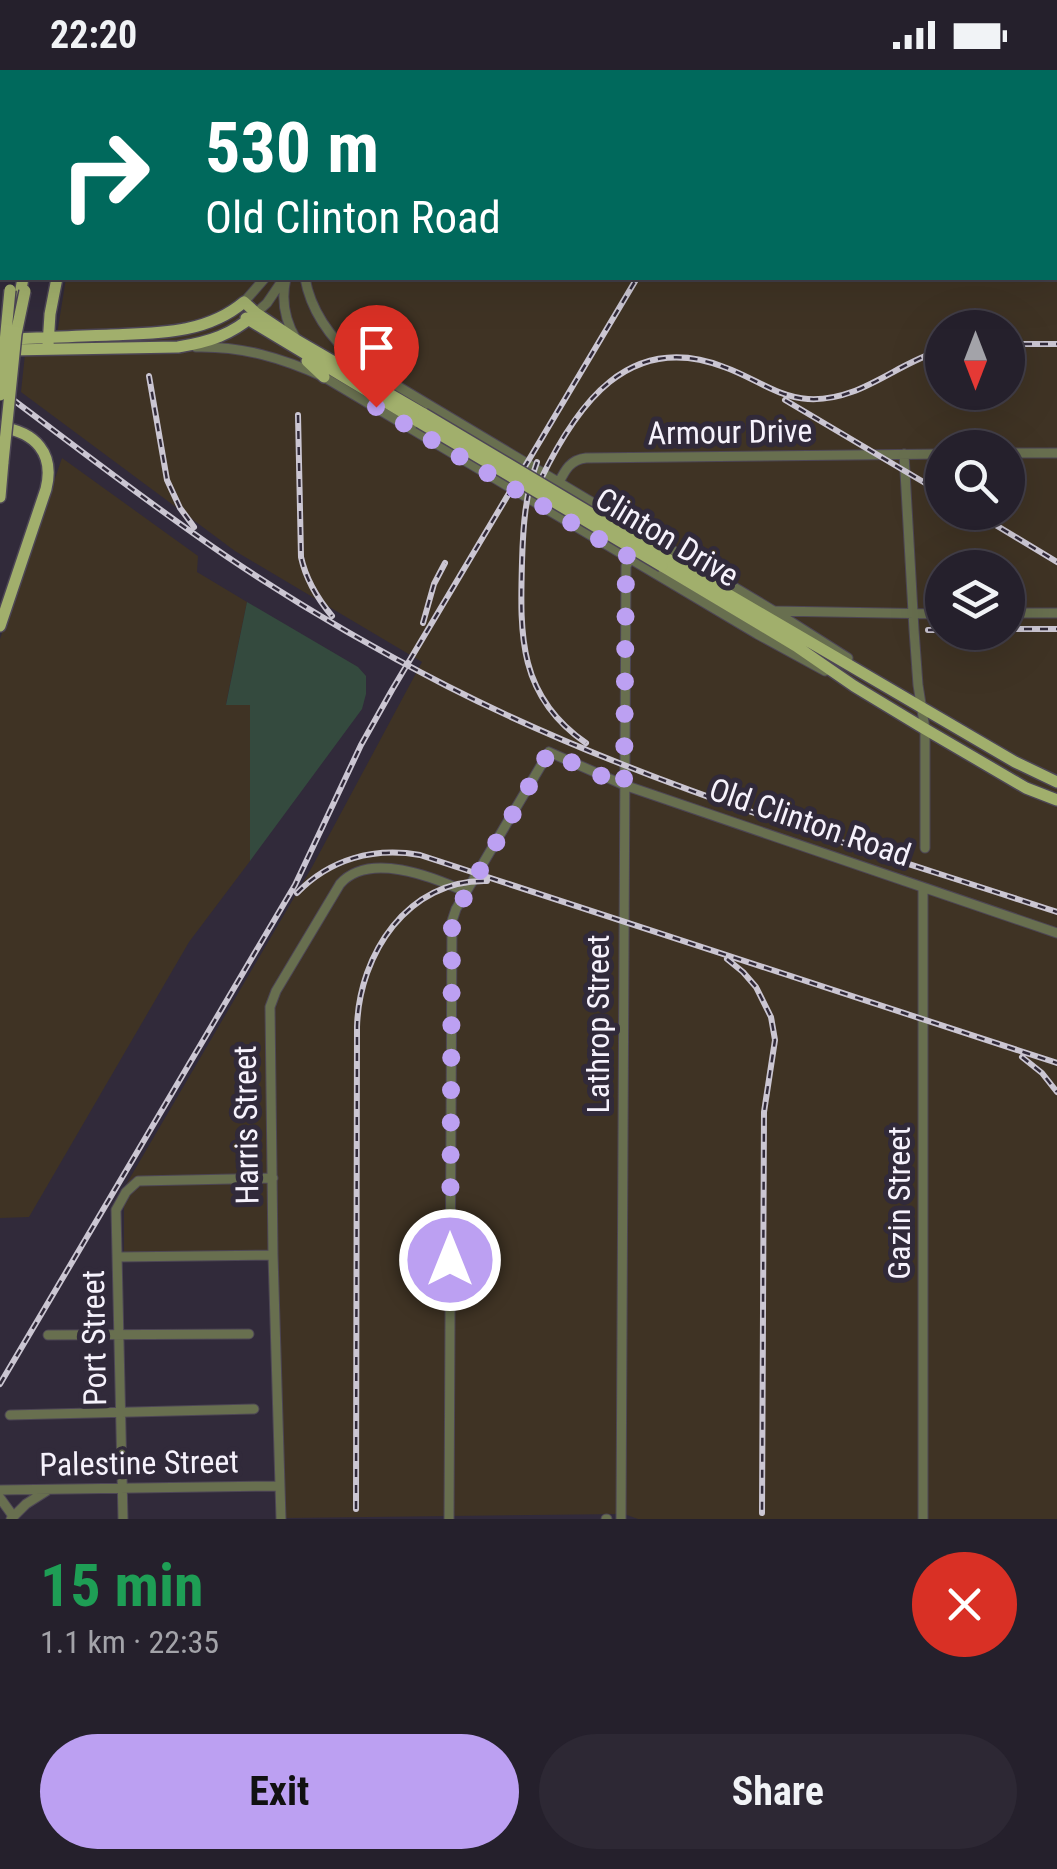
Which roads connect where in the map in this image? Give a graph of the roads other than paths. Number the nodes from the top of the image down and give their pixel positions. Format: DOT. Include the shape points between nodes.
graph roads {
  1 [pos="58,280"];
  2 [pos="263,280"];
  3 [pos="283,280"];
  4 [pos="285,280"];
  5 [pos="306,280"];
  6 [pos="20,284"];
  7 [pos="240,305"];
  8 [pos="252,317"];
  9 [pos="164,332"];
  10 [pos="0,341"];
  11 [pos="291,342"];
  12 [pos="48,343"];
  13 [pos="67,343"];
  14 [pos="171,347"];
  15 [pos="314,350"];
  16 [pos="0,351"];
  17 [pos="370,370"];
  18 [pos="324,376"];
  19 [pos="0,395"];
  20 [pos="422,418"];
  21 [pos="0,427"];
  22 [pos="1025,453"];
  23 [pos="1057,453"];
  24 [pos="904,454"];
  25 [pos="925,454"];
  26 [pos="558,484"];
  27 [pos="0,497"];
  28 [pos="544,507"];
  29 [pos="644,535"];
  30 [pos="631,558"];
  31 [pos="664,562"];
  32 [pos="774,611"];
  33 [pos="1057,613"];
  34 [pos="1025,614"];
  35 [pos="913,615"];
  36 [pos="925,615"];
  37 [pos="0,626"];
  38 [pos="874,678"];
  39 [pos="854,686"];
  40 [pos="921,706"];
  41 [pos="925,730"];
  42 [pos="1057,782"];
  43 [pos="624,786"];
  44 [pos="1057,800"];
  45 [pos="924,848"];
  46 [pos="923,888"];
  47 [pos="466,892"];
  48 [pos="1057,932"];
  49 [pos="273,1178"];
  50 [pos="273,1255"];
  51 [pos="118,1257"];
  52 [pos="118,1334"];
  53 [pos="249,1334"];
  54 [pos="48,1335"];
  55 [pos="254,1410"];
  56 [pos="120,1412"];
  57 [pos="10,1414"];
  58 [pos="280,1486"];
  59 [pos="121,1488"];
  60 [pos="0,1490"];
  61 [pos="49,1490"];
  62 [pos="0,1498"];
  63 [pos="12,1517"];
  64 [pos="122,1519"];
  65 [pos="281,1519"];
  66 [pos="449,1519"];
  67 [pos="620,1519"];
  68 [pos="923,1519"];
  1 -- 12 [label="main road"];
  2 -- 7 [label="street"];
  3 -- 8 [label="street"];
  4 -- 11 [label="street"];
  5 -- 17 [label="street" via="330,335"];
  6 -- 19 [label="main road, bridge"];
  6 -- 27 [label="main road, bridge"];
  7 -- 8 [label="main road, Clinton Drive"];
  7 -- 9 [label="main road" via="208,324"];
  8 -- 11 [label="main road, Clinton Drive"];
  8 -- 14 [label="main road" via="220,338"];
  9 -- 13 [label="main road"];
  9 -- 14 [label="main road"];
  10 -- 12 [label="main road"];
  11 -- 15 [label="main road, Clinton Drive"];
  11 -- 18 [label="main road"];
  11 -- 20 [label="main road, Clinton Drive"];
  12 -- 13 [label="main road"];
  12 -- 16 [label="main road"];
  13 -- 14 [label="main road"];
  14 -- 18 [label="street" via="254,352"];
  15 -- 17 [label="main road"];
  15 -- 20 [label="main road, Clinton Drive"];
  17 -- 26 [label="street"];
  18 -- 28 [label="street"];
  20 -- 31 [label="main road, Clinton Drive, bridge"];
  21 -- 37 [label="main road" via="34,440 49,476"];
  22 -- 23 [label="street"];
  24 -- 25 [label="street, Armour Drive"];
  24 -- 26 [label="street, Armour Drive" via="586,458 570,464"];
  24 -- 35 [label="street"];
  26 -- 28 [label="street, Armour Drive"];
  26 -- 29 [label="street"];
  28 -- 30 [label="street"];
  29 -- 30 [label="street, Lathrop Street"];
  29 -- 32 [label="street"];
  30 -- 39 [label="street"];
  30 -- 43 [label="street, Lathrop Street"];
  31 -- 38 [label="main road, Clinton Drive"];
  31 -- 39 [label="main road, Clinton Drive"];
  32 -- 35 [label="street"];
  32 -- 38 [label="street"];
  33 -- 34 [label="street"];
  35 -- 36 [label="street"];
  35 -- 40 [label="street"];
  38 -- 40 [label="main road, Clinton Drive"];
  39 -- 41 [label="main road, Clinton Drive"];
  40 -- 41 [label="street"];
  40 -- 42 [label="main road, Clinton Drive"];
  41 -- 44 [label="main road, Clinton Drive"];
  41 -- 45 [label="street"];
  43 -- 46 [label="street, Old Clinton Road"];
  43 -- 47 [label="street, Old Clinton Road" via="549,752"];
  43 -- 67 [label="street, Lathrop Street"];
  46 -- 48 [label="street, Old Clinton Road"];
  46 -- 68 [label="street, Gazin Street"];
  47 -- 49 [label="street, Harris Street" via="399,870 362,871 340,884 271,1002"];
  47 -- 66 [label="street" via="452,928"];
  49 -- 50 [label="street, Harris Street"];
  49 -- 51 [label="street, Port Street" via="138,1180 116,1210"];
  50 -- 51 [label="street"];
  50 -- 58 [label="street, Harris Street"];
  51 -- 52 [label="street, Port Street"];
  52 -- 53 [label="street"];
  52 -- 54 [label="street"];
  52 -- 56 [label="street, Port Street"];
  55 -- 56 [label="street"];
  56 -- 57 [label="street"];
  56 -- 59 [label="street, Port Street"];
  58 -- 59 [label="street, Palestine Street"];
  58 -- 65 [label="street, Harris Street"];
  59 -- 61 [label="street, Palestine Street"];
  59 -- 64 [label="street, Port Street"];
  60 -- 61 [label="street, Palestine Street"];
  61 -- 63 [label="street"];
  62 -- 63 [label="street"];
}
